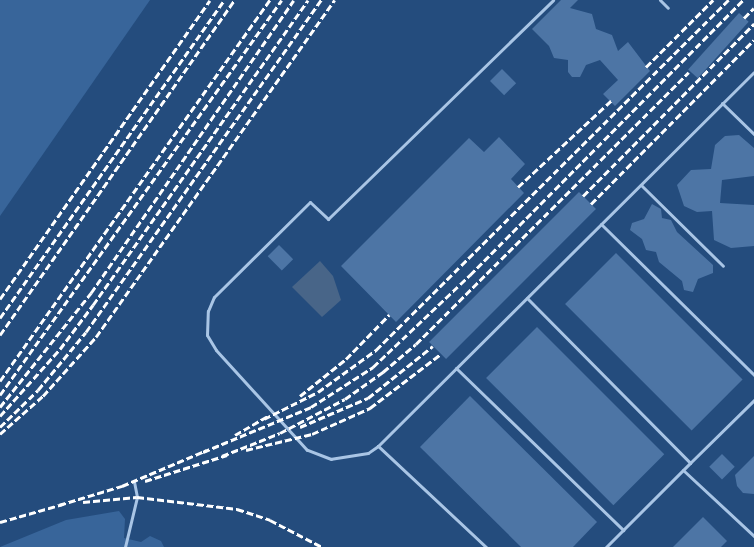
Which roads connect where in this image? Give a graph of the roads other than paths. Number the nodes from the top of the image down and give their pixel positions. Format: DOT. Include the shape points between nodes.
graph roads {
  1 [pos="553,0"];
  2 [pos="660,0"];
  3 [pos="668,8"];
  4 [pos="754,72"];
  5 [pos="722,103"];
  6 [pos="754,134"];
  7 [pos="641,185"];
  8 [pos="601,224"];
  9 [pos="723,266"];
  10 [pos="527,298"];
  11 [pos="456,368"];
  12 [pos="754,375"];
  13 [pos="754,400"];
  14 [pos="378,446"];
  15 [pos="690,463"];
  16 [pos="684,470"];
  17 [pos="134,481"];
  18 [pos="623,530"];
  19 [pos="754,536"];
  20 [pos="125,547"];
  21 [pos="486,547"];
  22 [pos="606,547"];
  1 -- 14 [label="lane" via="328,219 310,202 214,297 208,311 207,335 216,350 307,450 331,459 368,453"];
  2 -- 3 [label="lane"];
  4 -- 5 [label="lane"];
  5 -- 6 [label="lane"];
  5 -- 7 [label="lane"];
  7 -- 8 [label="lane"];
  7 -- 9 [label="lane"];
  8 -- 10 [label="lane"];
  8 -- 12 [label="lane"];
  10 -- 11 [label="lane"];
  10 -- 15 [label="lane"];
  11 -- 14 [label="lane"];
  11 -- 18 [label="lane"];
  13 -- 15 [label="lane"];
  14 -- 21 [label="lane"];
  15 -- 16 [label="lane"];
  16 -- 18 [label="lane"];
  16 -- 19 [label="lane"];
  17 -- 20 [label="lane" via="137,497"];
  18 -- 22 [label="lane"];
}
